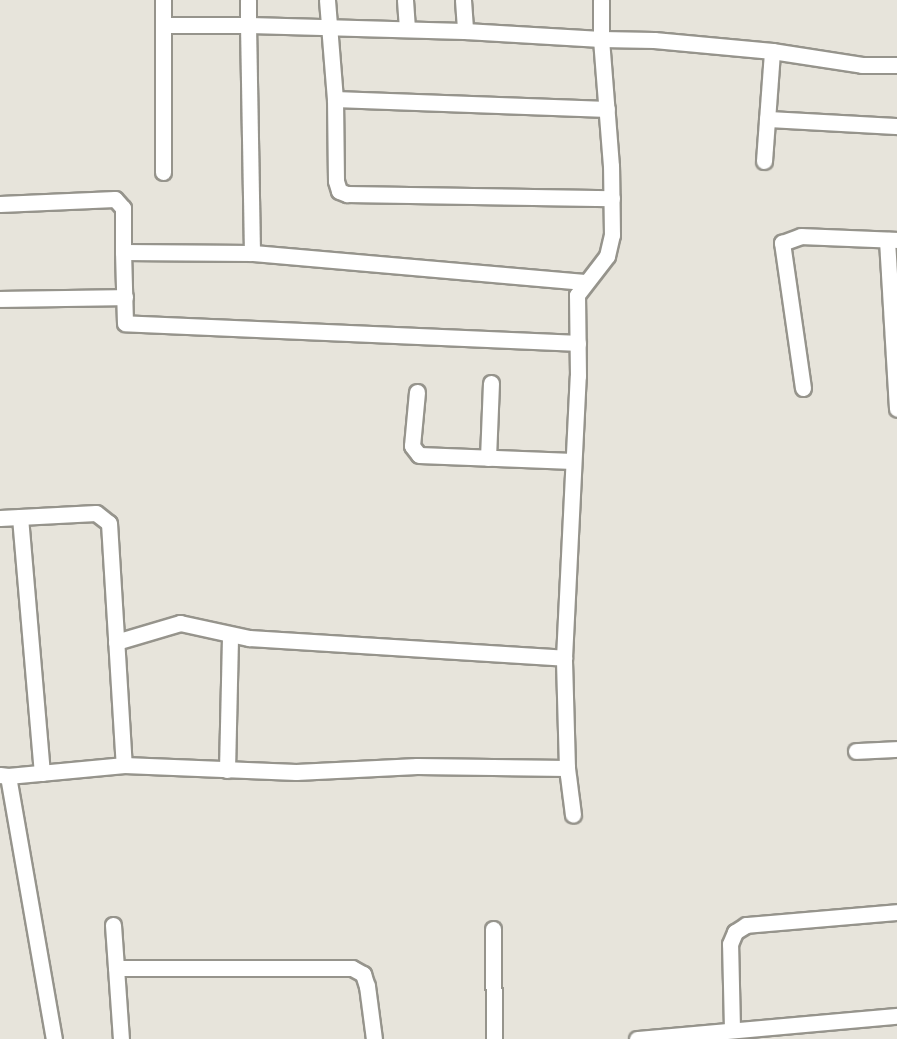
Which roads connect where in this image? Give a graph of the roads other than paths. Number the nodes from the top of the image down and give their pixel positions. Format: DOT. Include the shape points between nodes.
graph roads {
  1 [pos="163,0"];
  2 [pos="248,0"];
  3 [pos="327,0"];
  4 [pos="405,0"];
  5 [pos="463,0"];
  6 [pos="601,0"];
  7 [pos="163,25"];
  8 [pos="248,25"];
  9 [pos="329,26"];
  10 [pos="407,29"];
  11 [pos="465,31"];
  12 [pos="601,39"];
  13 [pos="772,51"];
  14 [pos="897,66"];
  15 [pos="335,99"];
  16 [pos="608,109"];
  17 [pos="767,119"];
  18 [pos="897,126"];
  19 [pos="764,161"];
  20 [pos="163,172"];
  21 [pos="612,198"];
  22 [pos="0,204"];
  23 [pos="892,240"];
  24 [pos="123,252"];
  25 [pos="252,253"];
  26 [pos="583,282"];
  27 [pos="125,297"];
  28 [pos="0,299"];
  29 [pos="578,343"];
  30 [pos="490,383"];
  31 [pos="803,388"];
  32 [pos="417,392"];
  33 [pos="897,408"];
  34 [pos="488,458"];
  35 [pos="573,461"];
  36 [pos="20,517"];
  37 [pos="0,518"];
  38 [pos="230,636"];
  39 [pos="116,642"];
  40 [pos="564,658"];
  41 [pos="897,749"];
  42 [pos="856,751"];
  43 [pos="124,765"];
  44 [pos="567,768"];
  45 [pos="227,770"];
  46 [pos="42,772"];
  47 [pos="4,776"];
  48 [pos="573,815"];
  49 [pos="897,912"];
  50 [pos="113,925"];
  51 [pos="493,929"];
  52 [pos="116,968"];
  53 [pos="897,1016"];
  54 [pos="732,1029"];
  55 [pos="54,1039"];
  56 [pos="121,1039"];
  57 [pos="374,1039"];
  58 [pos="494,1039"];
  59 [pos="638,1039"];
  1 -- 7 [label="street"];
  2 -- 8 [label="street"];
  3 -- 9 [label="street"];
  4 -- 10 [label="street"];
  5 -- 11 [label="street"];
  6 -- 12 [label="street"];
  7 -- 8 [label="street"];
  7 -- 20 [label="street"];
  8 -- 9 [label="street"];
  8 -- 25 [label="street"];
  9 -- 10 [label="street"];
  9 -- 15 [label="street"];
  10 -- 11 [label="street"];
  11 -- 12 [label="street"];
  12 -- 13 [label="street"];
  12 -- 16 [label="street"];
  13 -- 14 [label="street" via="862,65"];
  13 -- 17 [label="street"];
  15 -- 16 [label="street"];
  15 -- 21 [label="street" via="339,191"];
  16 -- 21 [label="street"];
  17 -- 18 [label="street"];
  17 -- 19 [label="street"];
  21 -- 26 [label="street" via="612,235 607,256"];
  22 -- 24 [label="street" via="115,199 123,208"];
  23 -- 31 [label="street" via="801,236 782,243"];
  23 -- 33 [label="street"];
  24 -- 25 [label="street"];
  24 -- 27 [label="street"];
  25 -- 26 [label="street"];
  26 -- 29 [label="street" via="577,295"];
  27 -- 28 [label="street"];
  27 -- 29 [label="street" via="125,323"];
  29 -- 35 [label="street"];
  30 -- 34 [label="street"];
  32 -- 34 [label="street" via="414,452"];
  34 -- 35 [label="street"];
  35 -- 40 [label="street"];
  36 -- 37 [label="street"];
  36 -- 39 [label="street" via="103,515 109,524"];
  36 -- 46 [label="street"];
  38 -- 39 [label="street" via="180,623"];
  38 -- 40 [label="street"];
  38 -- 45 [label="street"];
  39 -- 43 [label="street"];
  40 -- 44 [label="street"];
  41 -- 42 [label="street"];
  43 -- 45 [label="street"];
  43 -- 46 [label="street"];
  44 -- 45 [label="street"];
  44 -- 48 [label="street"];
  46 -- 47 [label="street"];
  47 -- 55 [label="street"];
  49 -- 54 [label="street" via="746,925 735,932 730,944"];
  50 -- 52 [label="street"];
  51 -- 58 [label="street"];
  52 -- 56 [label="street"];
  52 -- 57 [label="street" via="352,968 363,974 367,986"];
  53 -- 54 [label="street"];
  54 -- 59 [label="street"];
}
